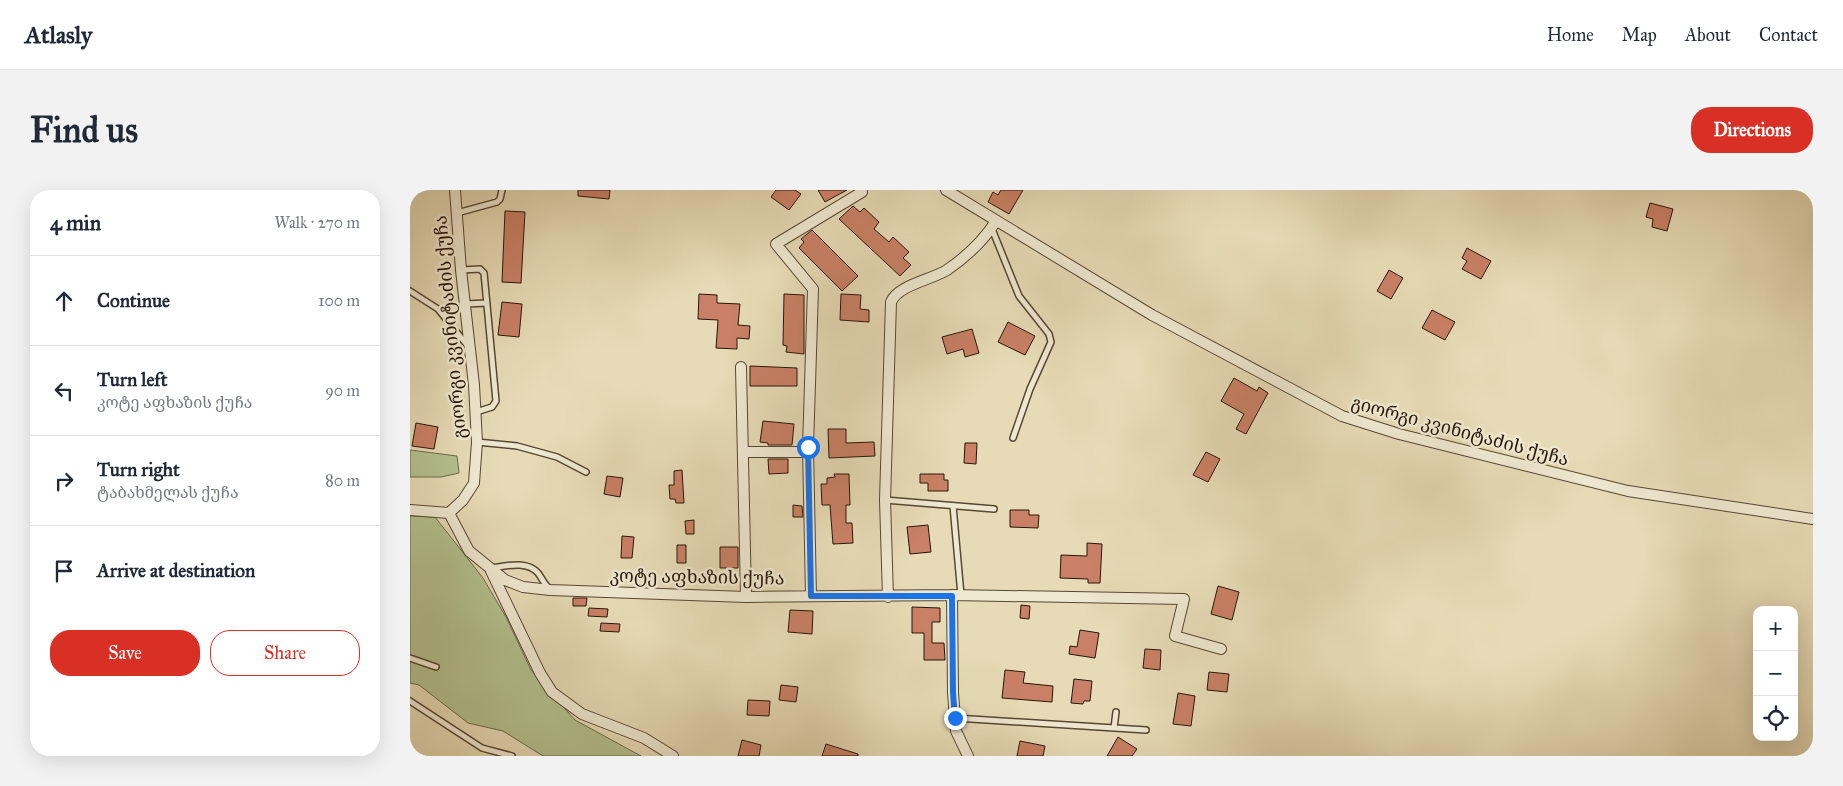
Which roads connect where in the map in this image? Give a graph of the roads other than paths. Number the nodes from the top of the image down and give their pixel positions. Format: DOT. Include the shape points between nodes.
graph roads {
  1 [pos="454,190"];
  2 [pos="502,190"];
  3 [pos="946,190"];
  4 [pos="862,192"];
  5 [pos="457,212"];
  6 [pos="994,225"];
  7 [pos="461,270"];
  8 [pos="410,291"];
  9 [pos="487,302"];
  10 [pos="465,304"];
  11 [pos="470,348"];
  12 [pos="741,366"];
  13 [pos="476,412"];
  14 [pos="1013,438"];
  15 [pos="477,442"];
  16 [pos="742,452"];
  17 [pos="808,452"];
  18 [pos="586,472"];
  19 [pos="886,500"];
  20 [pos="954,506"];
  21 [pos="994,508"];
  22 [pos="410,510"];
  23 [pos="449,513"];
  24 [pos="1813,519"];
  25 [pos="490,568"];
  26 [pos="550,590"];
  27 [pos="811,596"];
  28 [pos="888,596"];
  29 [pos="956,596"];
  30 [pos="746,597"];
  31 [pos="1221,649"];
  32 [pos="410,658"];
  33 [pos="436,667"];
  34 [pos="410,701"];
  35 [pos="1116,712"];
  36 [pos="955,718"];
  37 [pos="1114,728"];
  38 [pos="1146,730"];
  39 [pos="512,756"];
  40 [pos="673,756"];
  41 [pos="968,756"];
  1 -- 5 [label="street, გიორგი კვინიტაძის ქუჩა"];
  2 -- 5 [label="lane" via="496,202"];
  3 -- 6 [label="street, გიორგი კვინიტაძის ქუჩა"];
  4 -- 17 [label="street" via="776,244 813,288"];
  5 -- 7 [label="street, გიორგი კვინიტაძის ქუჩა"];
  6 -- 14 [label="lane" via="1019,296 1050,334 1051,342"];
  6 -- 19 [label="street" via="968,254 949,269 900,290 891,302"];
  6 -- 24 [label="street, გიორგი კვინიტაძის ქუჩა" via="1152,315 1342,416 1399,434 1628,491"];
  7 -- 9 [label="lane" via="484,271"];
  7 -- 10 [label="street, გიორგი კვინიტაძის ქუჩა"];
  8 -- 11 [label="lane" via="438,309"];
  9 -- 10 [label="lane"];
  9 -- 13 [label="lane" via="496,401 492,407"];
  10 -- 11 [label="street, გიორგი კვინიტაძის ქუჩა"];
  11 -- 13 [label="street, გიორგი კვინიტაძის ქუჩა"];
  12 -- 16 [label="street"];
  13 -- 15 [label="street, გიორგი კვინიტაძის ქუჩა"];
  15 -- 18 [label="lane" via="517,446 557,457"];
  15 -- 23 [label="street, გიორგი კვინიტაძის ქუჩა" via="474,483"];
  16 -- 17 [label="street"];
  16 -- 30 [label="street"];
  17 -- 27 [label="street"];
  19 -- 20 [label="lane"];
  19 -- 28 [label="street"];
  20 -- 21 [label="lane"];
  20 -- 29 [label="lane"];
  22 -- 23 [label="street"];
  23 -- 25 [label="street, კოტე აფხაზის ქუჩა" via="469,551"];
  25 -- 26 [label="street, კოტე აფხაზის ქუჩა" via="505,580 523,587"];
  25 -- 26 [label="lane" via="527,566 538,573"];
  25 -- 40 [label="street" via="552,692 582,714 644,738"];
  26 -- 30 [label="street, კოტე აფხაზის ქუჩა"];
  27 -- 28 [label="street, კოტე აფხაზის ქუჩა"];
  27 -- 30 [label="street, კოტე აფხაზის ქუჩა"];
  28 -- 29 [label="street, კოტე აფხაზის ქუჩა"];
  29 -- 31 [label="street, კოტე აფხაზის ქუჩა" via="1184,599 1175,636"];
  29 -- 36 [label="street"];
  32 -- 33 [label="lane"];
  34 -- 39 [label="lane" via="482,748"];
  35 -- 37 [label="lane"];
  36 -- 37 [label="lane"];
  36 -- 41 [label="street" via="956,731"];
  37 -- 38 [label="lane"];
}
